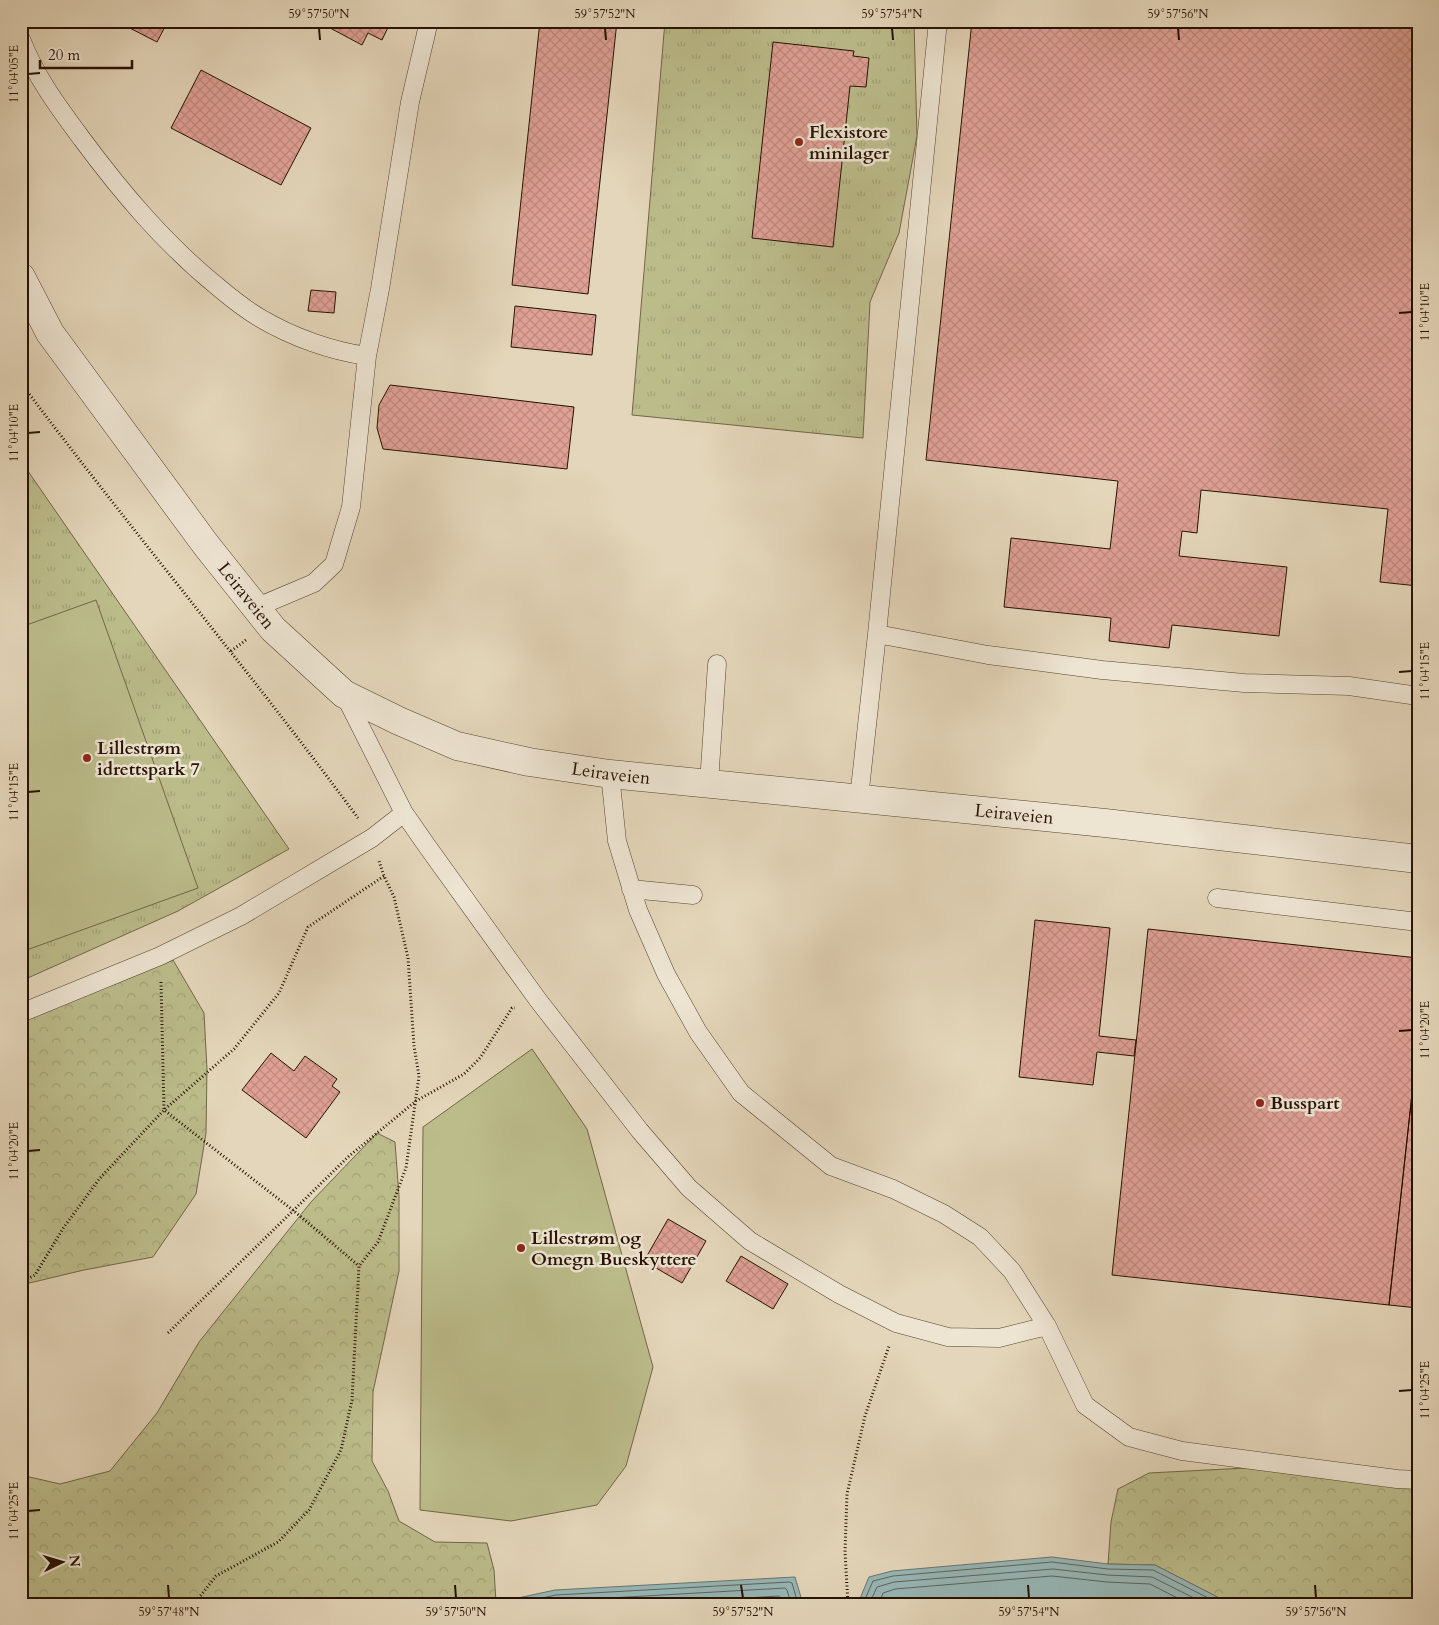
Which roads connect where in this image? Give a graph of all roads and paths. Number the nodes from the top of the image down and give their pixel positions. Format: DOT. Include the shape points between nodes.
graph roads {
  1 [pos="429,21"];
  2 [pos="938,21"];
  3 [pos="21,39"];
  4 [pos="21,277"];
  5 [pos="367,356"];
  6 [pos="21,383"];
  7 [pos="256,608"];
  8 [pos="877,634"];
  9 [pos="717,664"];
  10 [pos="344,694"];
  11 [pos="1418,696"];
  12 [pos="610,774"];
  13 [pos="709,783"];
  14 [pos="859,798"];
  15 [pos="404,813"];
  16 [pos="372,838"];
  17 [pos="1418,859"];
  18 [pos="631,888"];
  19 [pos="693,895"];
  20 [pos="1217,898"];
  21 [pos="1418,922"];
  22 [pos="160,956"];
  23 [pos="538,1000"];
  24 [pos="21,1013"];
  25 [pos="416,1101"];
  26 [pos="164,1110"];
  27 [pos="294,1211"];
  28 [pos="359,1266"];
  29 [pos="21,1282"];
  30 [pos="896,1324"];
  31 [pos="1047,1326"];
  32 [pos="168,1333"];
  33 [pos="1418,1480"];
  34 [pos="194,1604"];
  35 [pos="848,1604"];
  1 -- 5 [label="lane" via="410,102"];
  2 -- 8 [label="lane"];
  3 -- 5 [label="lane" via="35,69 67,120 168,243 260,319 346,353"];
  4 -- 7 [label="street, Leiraveien" via="50,333"];
  5 -- 7 [label="lane" via="351,507 334,564 314,583"];
  6 -- 16 [label="path"];
  7 -- 10 [label="street, Leiraveien" via="273,629"];
  8 -- 11 [label="lane" via="988,655 1102,670 1244,683 1349,686"];
  8 -- 14 [label="lane"];
  9 -- 13 [label="lane"];
  10 -- 12 [label="street, Leiraveien" via="457,746 529,762"];
  10 -- 15 [label="lane"];
  12 -- 13 [label="street, Leiraveien"];
  12 -- 18 [label="lane" via="617,841"];
  13 -- 14 [label="street, Leiraveien"];
  14 -- 17 [label="street, Leiraveien" via="1105,822"];
  15 -- 16 [label="lane"];
  15 -- 23 [label="lane"];
  16 -- 22 [label="lane" via="241,916"];
  18 -- 19 [label="lane"];
  18 -- 31 [label="lane" via="675,990 698,1032 741,1093 831,1166 893,1189 944,1214 980,1237 1012,1271"];
  20 -- 21 [label="lane"];
  22 -- 24 [label="lane"];
  22 -- 26 [label="path"];
  23 -- 25 [label="path" via="512,1008 480,1058 464,1074"];
  23 -- 30 [label="lane" via="640,1132 690,1188 750,1240"];
  25 -- 26 [label="path" via="419,1076 408,958 394,897 384,876 308,927 279,993 234,1049"];
  25 -- 27 [label="path" via="348,1157"];
  25 -- 28 [label="path" via="406,1168 378,1242"];
  26 -- 27 [label="path"];
  26 -- 29 [label="path" via="100,1178 64,1226 35,1275"];
  27 -- 28 [label="path"];
  27 -- 32 [label="path"];
  28 -- 34 [label="path" via="352,1400 341,1450 309,1510 278,1542 216,1576"];
  30 -- 31 [label="lane" via="948,1337 982,1338 999,1338"];
  30 -- 35 [label="path" via="865,1416 847,1494 845,1552"];
  31 -- 33 [label="lane" via="1084,1405 1129,1437 1182,1450"];
}
